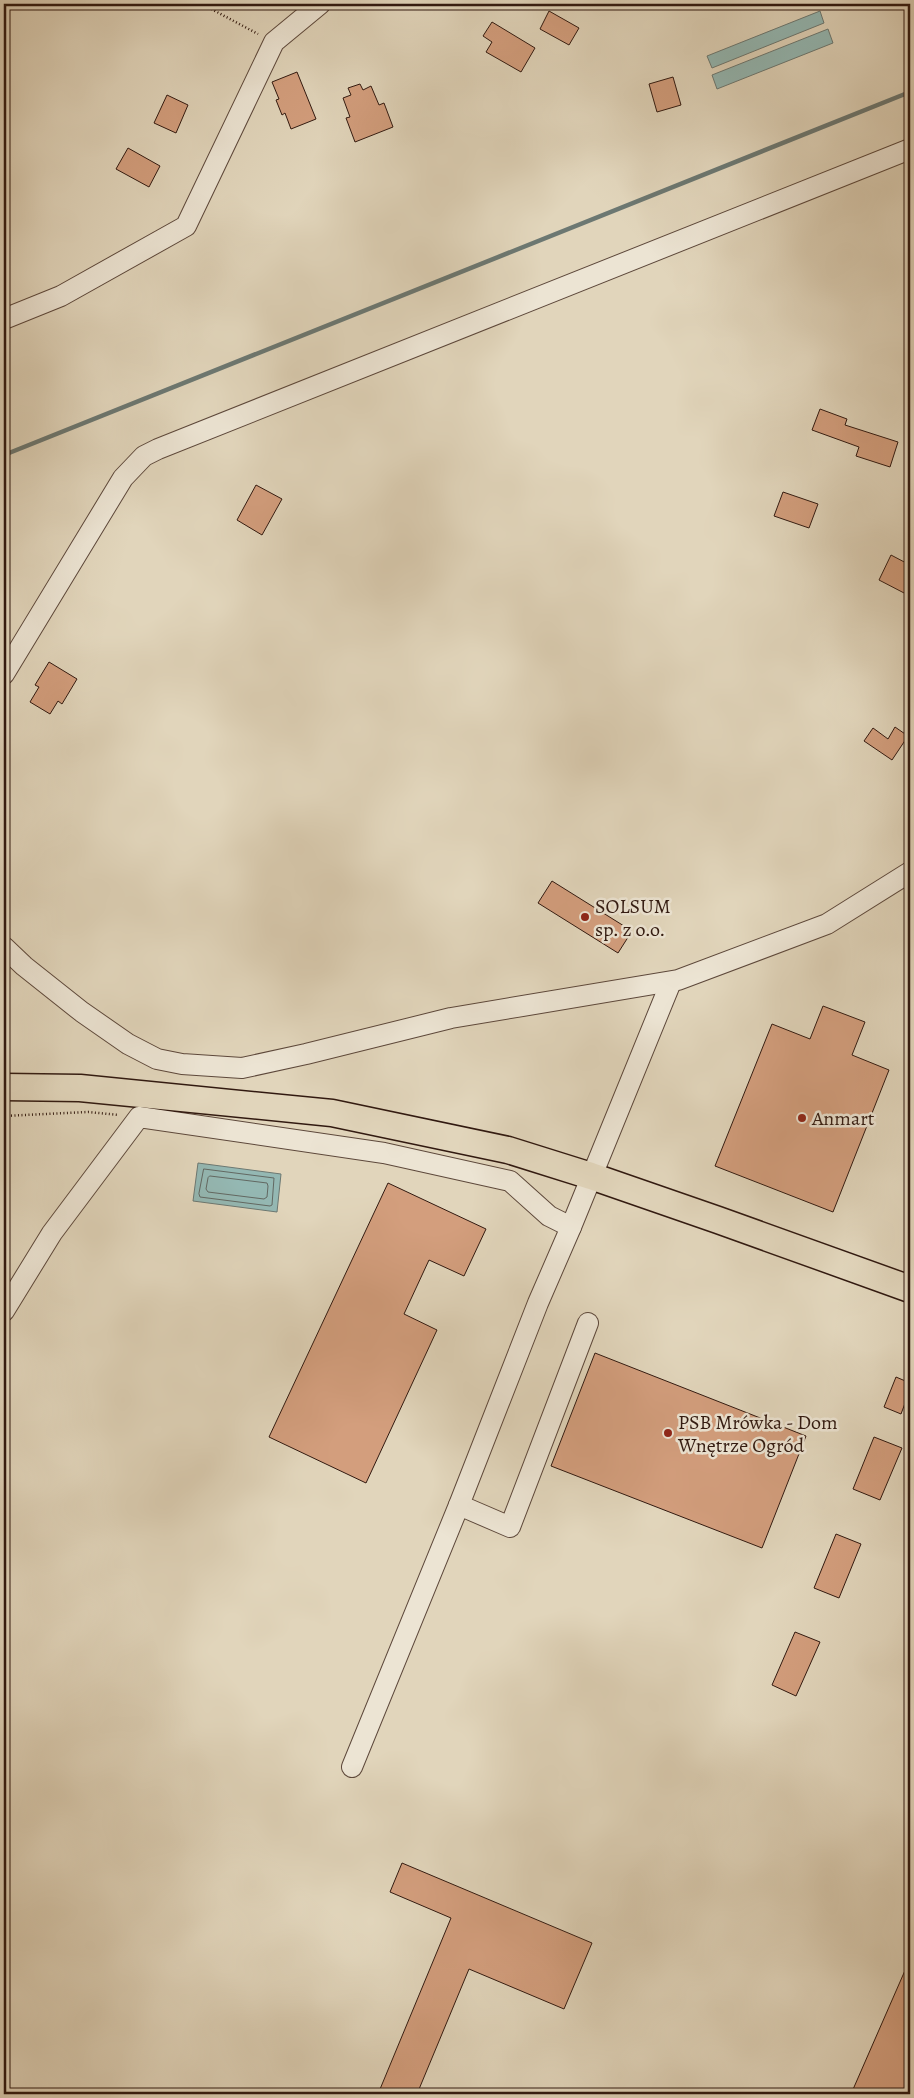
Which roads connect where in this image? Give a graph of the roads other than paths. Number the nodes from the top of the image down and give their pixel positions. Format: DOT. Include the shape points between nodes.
graph roads {
  1 [pos="320,4"];
  2 [pos="910,149"];
  3 [pos="4,319"];
  4 [pos="4,674"];
  5 [pos="910,872"];
  6 [pos="4,947"];
  7 [pos="672,982"];
  8 [pos="4,1087"];
  9 [pos="592,1176"];
  10 [pos="571,1227"];
  11 [pos="910,1289"];
  12 [pos="4,1311"];
  13 [pos="588,1323"];
  14 [pos="459,1505"];
  15 [pos="352,1767"];
  1 -- 3 [label="street" via="274,42 186,226 61,296"];
  2 -- 4 [label="street" via="144,456 123,478"];
  5 -- 7 [label="street" via="827,924"];
  6 -- 7 [label="street" via="82,1012 143,1052 182,1064 242,1068 451,1018"];
  7 -- 9 [label="street"];
  8 -- 9 [label="main road" via="80,1088 332,1112 508,1150"];
  9 -- 10 [label="street"];
  9 -- 11 [label="main road"];
  10 -- 12 [label="street" via="549,1216 510,1181 384,1152 140,1117 52,1234"];
  10 -- 14 [label="street"];
  13 -- 14 [label="street" via="510,1527"];
  14 -- 15 [label="street"];
}
